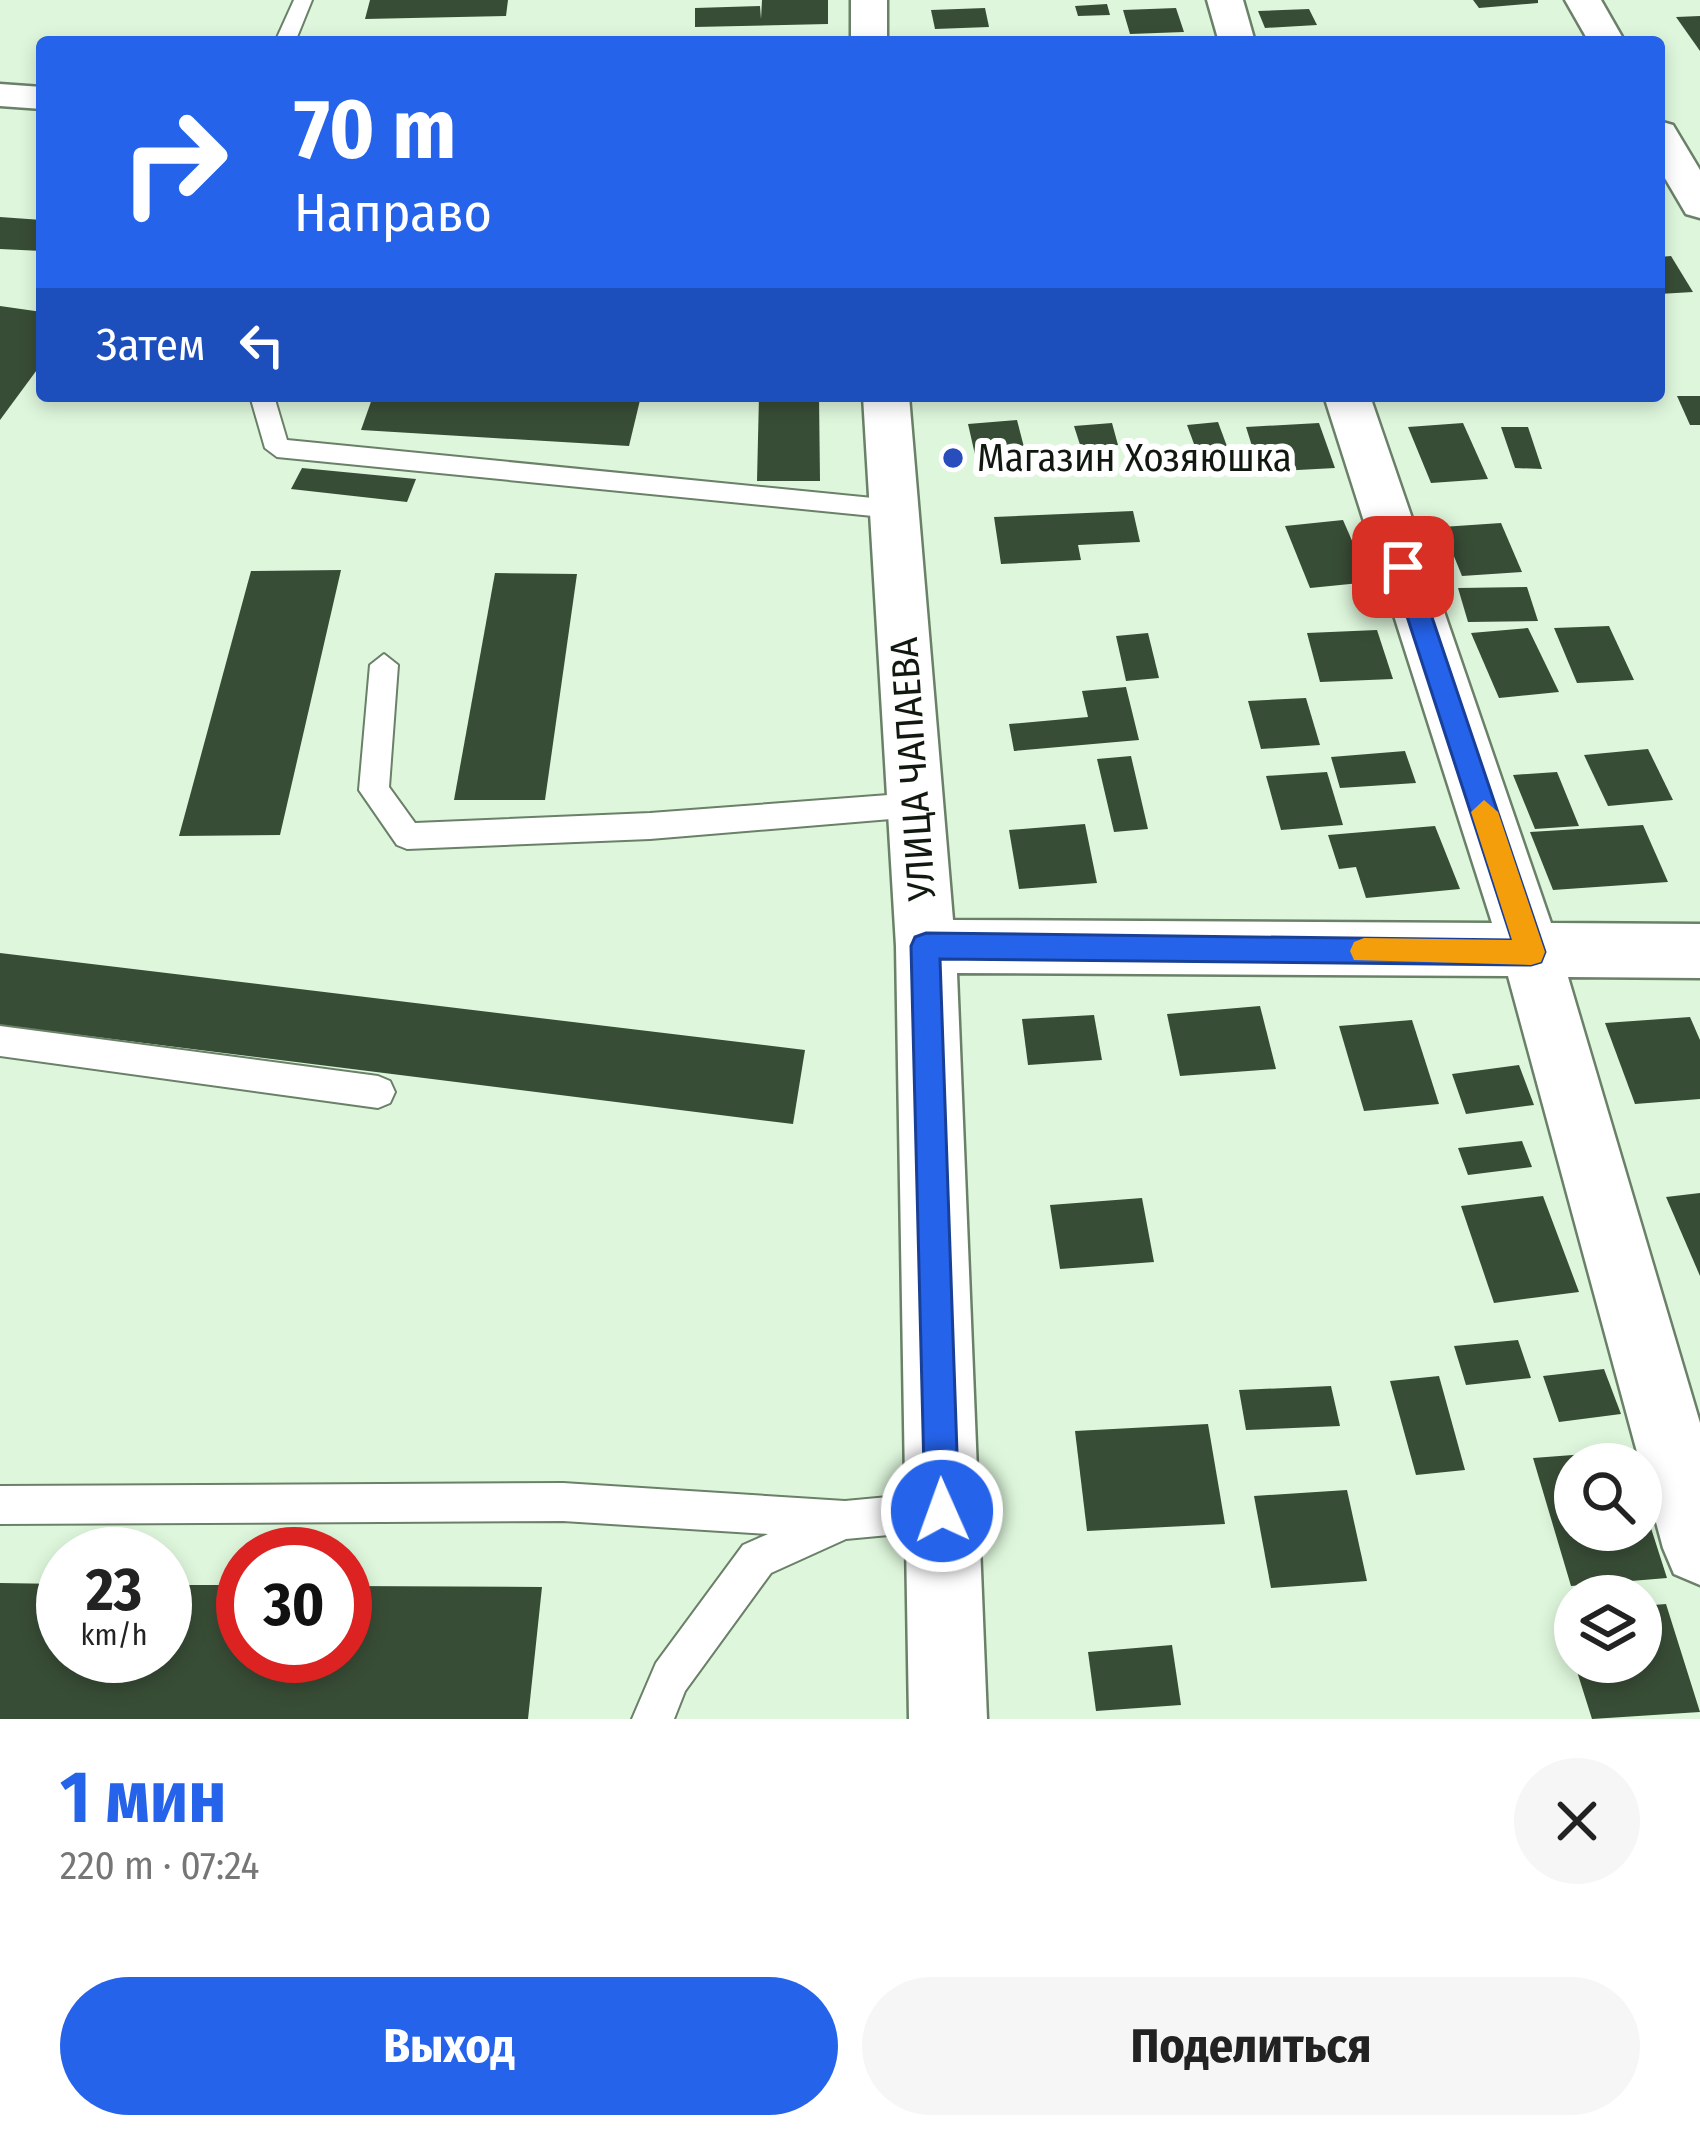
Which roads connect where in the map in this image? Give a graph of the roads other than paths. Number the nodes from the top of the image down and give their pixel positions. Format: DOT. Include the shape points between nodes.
graph roads {
  1 [pos="303,0"];
  2 [pos="868,0"];
  3 [pos="1225,0"];
  4 [pos="1583,0"];
  5 [pos="288,36"];
  6 [pos="869,36"];
  7 [pos="1236,36"];
  8 [pos="1604,36"];
  9 [pos="0,95"];
  10 [pos="36,98"];
  11 [pos="1665,144"];
  12 [pos="1700,205"];
  13 [pos="1665,226"];
  14 [pos="1700,226"];
  15 [pos="264,402"];
  16 [pos="886,402"];
  17 [pos="1349,402"];
  18 [pos="893,509"];
  19 [pos="384,665"];
  20 [pos="915,805"];
  21 [pos="926,946"];
  22 [pos="1700,951"];
  23 [pos="1531,952"];
  24 [pos="0,1041"];
  25 [pos="378,1092"];
  26 [pos="0,1505"];
  27 [pos="942,1511"];
  28 [pos="845,1520"];
  29 [pos="1700,1547"];
  30 [pos="653,1719"];
  31 [pos="948,1719"];
  1 -- 5 [label="lane"];
  2 -- 6 [label="street"];
  3 -- 7 [label="street"];
  4 -- 8 [label="street"];
  9 -- 10 [label="street"];
  11 -- 12 [label="street"];
  13 -- 14 [label="street"];
  15 -- 18 [label="lane" via="277,448"];
  16 -- 18 [label="street, УЛИЦА ЧАПАЕВА"];
  17 -- 23 [label="street"];
  18 -- 20 [label="street, УЛИЦА ЧАПАЕВА"];
  19 -- 20 [label="lane" via="374,790 407,836"];
  20 -- 21 [label="street, УЛИЦА ЧАПАЕВА"];
  21 -- 23 [label="street"];
  21 -- 27 [label="street, УЛИЦА ЧАПАЕВА"];
  22 -- 23 [label="street"];
  23 -- 29 [label="street"];
  24 -- 25 [label="lane"];
  26 -- 28 [label="lane" via="563,1502"];
  27 -- 28 [label="lane"];
  27 -- 31 [label="street, УЛИЦА ЧАПАЕВА"];
  28 -- 30 [label="lane" via="757,1559 670,1677"];
}
